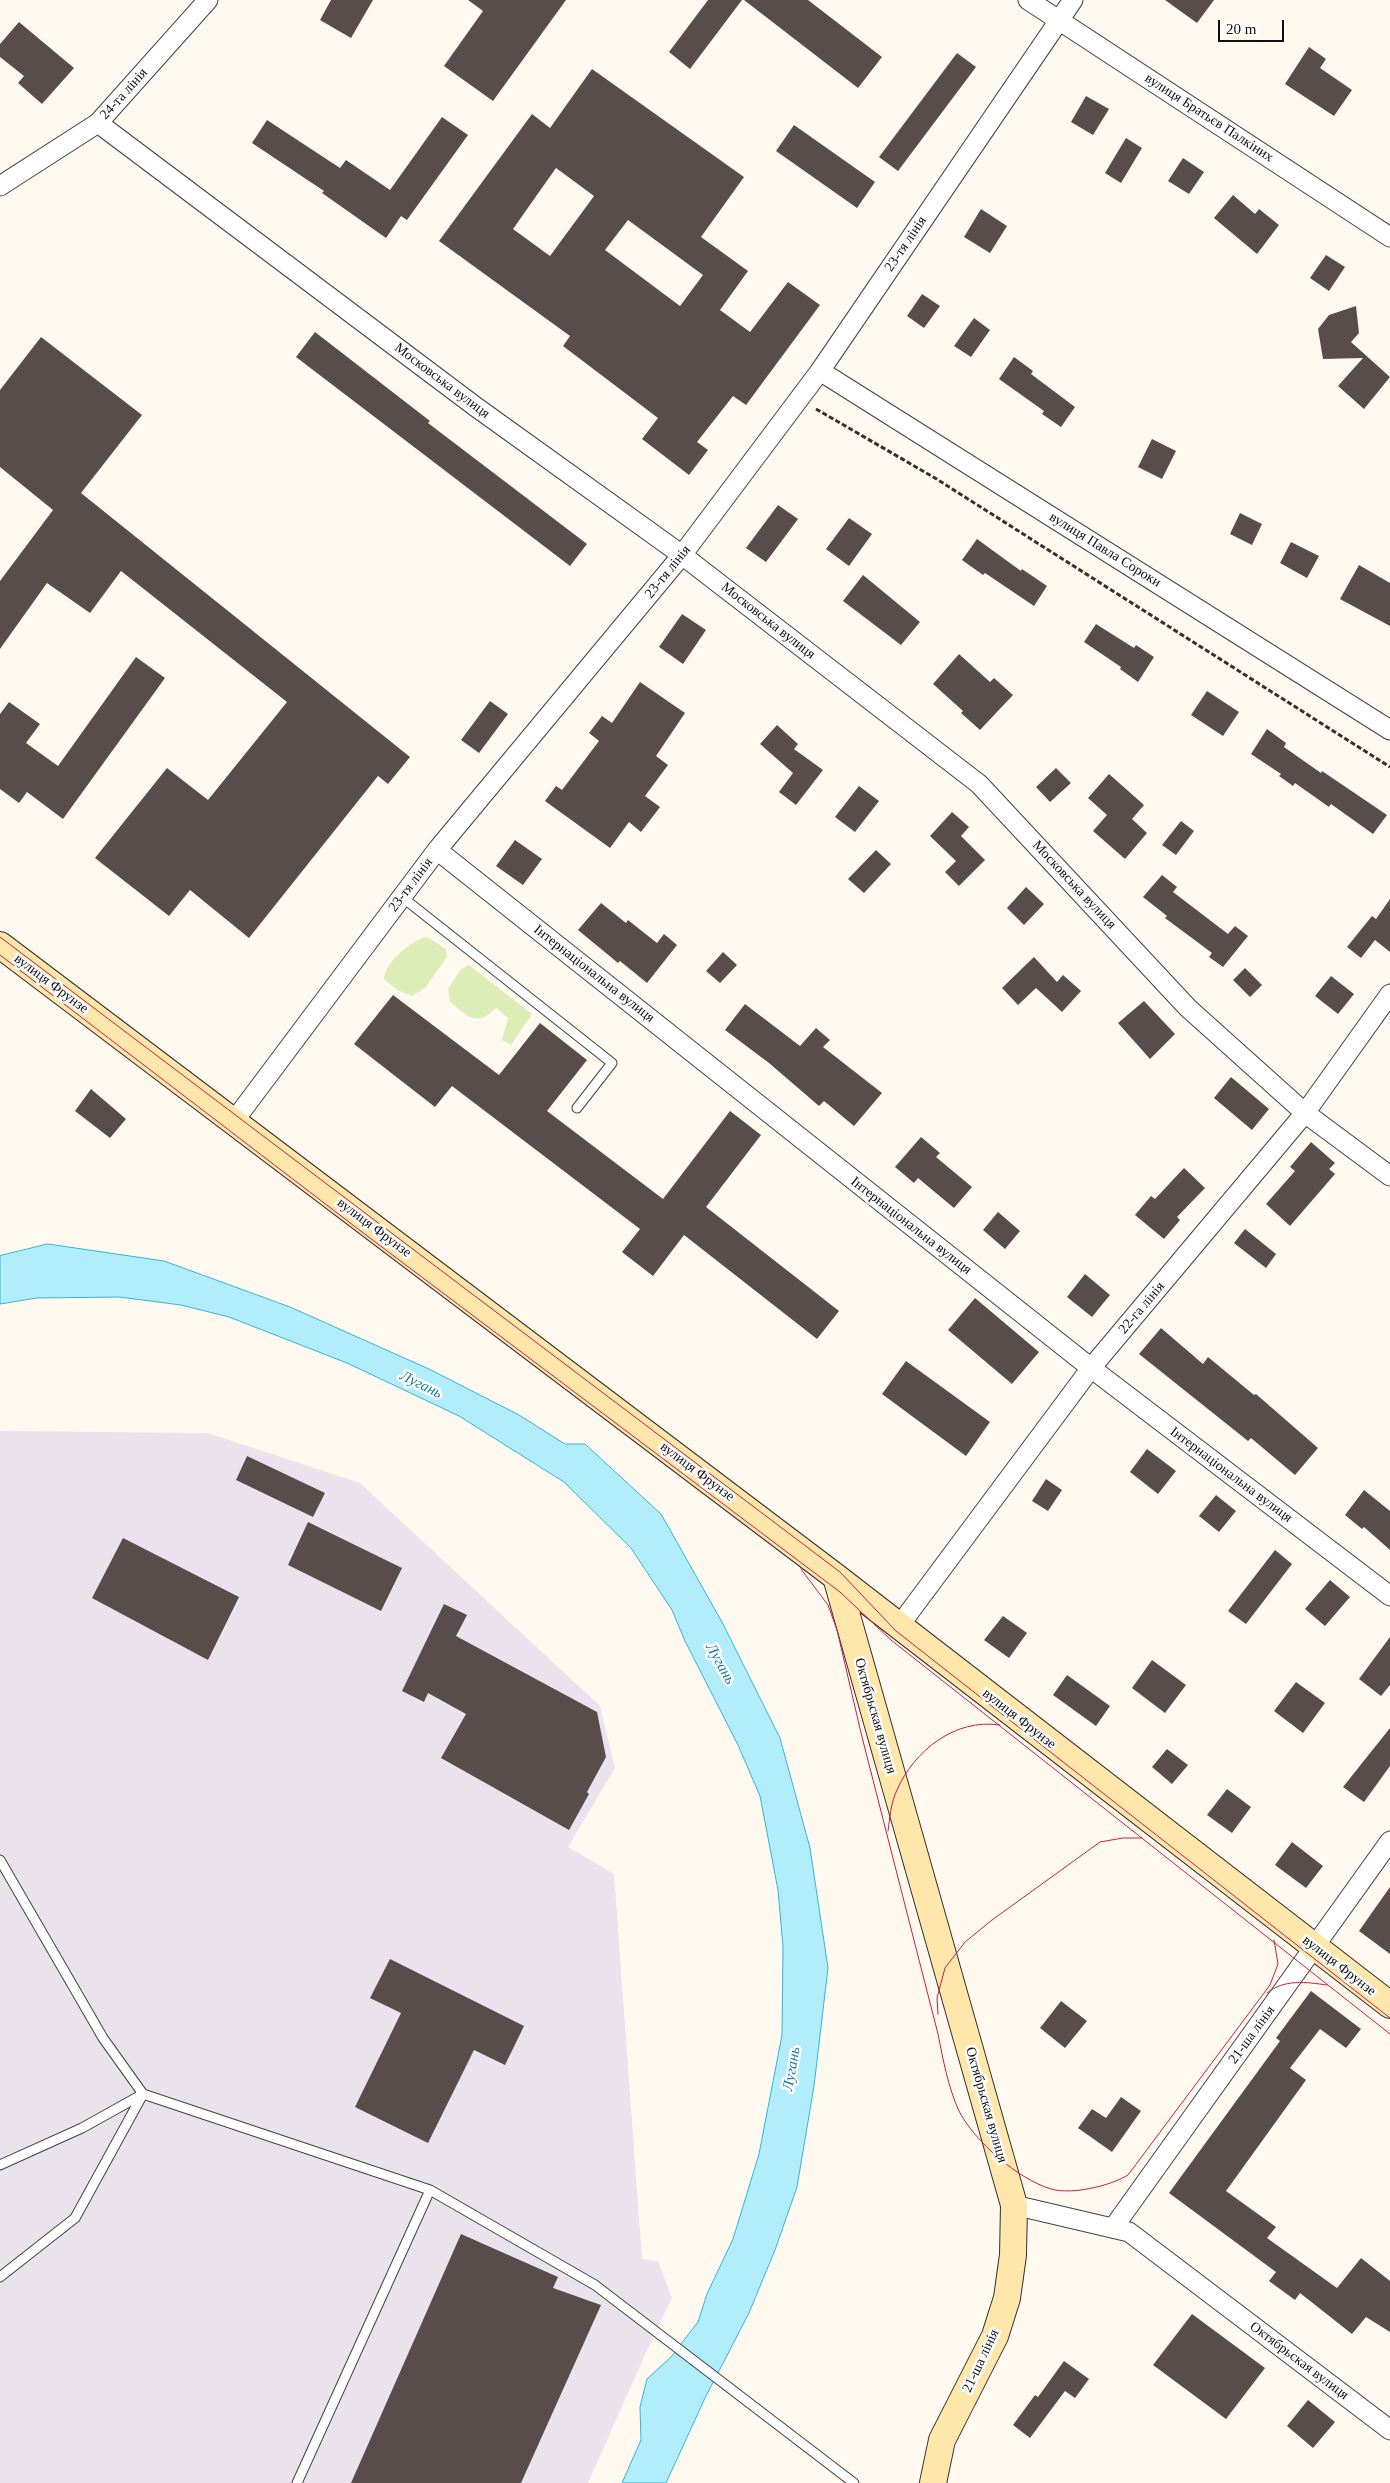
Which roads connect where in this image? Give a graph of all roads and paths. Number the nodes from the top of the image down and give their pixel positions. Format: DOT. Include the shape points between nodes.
graph roads {
  1 [pos="208,0"];
  2 [pos="1028,0"];
  3 [pos="1073,0"];
  4 [pos="1059,21"];
  5 [pos="98,123"];
  6 [pos="0,186"];
  7 [pos="1390,237"];
  8 [pos="820,371"];
  9 [pos="799,399"];
  10 [pos="682,555"];
  11 [pos="1390,730"];
  12 [pos="1390,767"];
  13 [pos="437,850"];
  14 [pos="402,897"];
  15 [pos="0,945"];
  16 [pos="1390,994"];
  17 [pos="577,1108"];
  18 [pos="1305,1113"];
  19 [pos="234,1121"];
  20 [pos="1390,1176"];
  21 [pos="1091,1368"];
  22 [pos="836,1577"];
  23 [pos="1390,1596"];
  24 [pos="899,1626"];
  25 [pos="1390,1841"];
  26 [pos="0,1860"];
  27 [pos="1315,1948"];
  28 [pos="1390,2005"];
  29 [pos="144,2094"];
  30 [pos="0,2166"];
  31 [pos="430,2190"];
  32 [pos="1014,2205"];
  33 [pos="1112,2228"];
  34 [pos="0,2277"];
  35 [pos="1390,2430"];
  36 [pos="297,2483"];
  37 [pos="854,2483"];
  38 [pos="933,2483"];
  1 -- 5 [label="street, 24-та лінія"];
  2 -- 4 [label="street, вулиця Братьєв Палкіних"];
  3 -- 4 [label="street, 23-тя лінія"];
  4 -- 7 [label="street, вулиця Братьєв Палкіних"];
  4 -- 8 [label="street, 23-тя лінія"];
  5 -- 6 [label="street, 24-та лінія"];
  5 -- 10 [label="street, Московська вулиця" via="476,407"];
  8 -- 9 [label="street, 23-тя лінія"];
  8 -- 11 [label="street, вулиця Павла Сороки"];
  9 -- 10 [label="street, 23-тя лінія"];
  9 -- 12 [label="path" via="935,478"];
  10 -- 13 [label="street, 23-тя лінія"];
  10 -- 18 [label="street, Московська вулиця" via="979,784 1188,1008"];
  13 -- 14 [label="street, 23-тя лінія"];
  13 -- 21 [label="street, Інтернаціональна вулиця"];
  14 -- 17 [label="lane" via="612,1063"];
  14 -- 19 [label="street, 23-тя лінія"];
  15 -- 19 [label="street, вулиця Фрунзе"];
  16 -- 18 [label="street, 22-га лінія"];
  18 -- 20 [label="street, Московська вулиця"];
  18 -- 21 [label="street, 22-га лінія"];
  19 -- 22 [label="street, вулиця Фрунзе"];
  21 -- 23 [label="street, Інтернаціональна вулиця"];
  21 -- 24 [label="street, 22-га лінія"];
  22 -- 24 [label="street, вулиця Фрунзе"];
  22 -- 32 [label="street, Октябрьская вулиця"];
  24 -- 27 [label="street, вулиця Фрунзе"];
  25 -- 27 [label="street, 21-ша лінія"];
  26 -- 29 [label="lane" via="103,2038"];
  27 -- 28 [label="street, вулиця Фрунзе"];
  27 -- 33 [label="street, 21-ша лінія"];
  29 -- 30 [label="lane" via="82,2128"];
  29 -- 31 [label="lane"];
  29 -- 34 [label="lane" via="76,2218"];
  31 -- 36 [label="lane"];
  31 -- 37 [label="lane" via="594,2285"];
  32 -- 33 [label="street, Октябрьская вулиця"];
  32 -- 38 [label="street, 21-ша лінія" via="1013,2255 995,2336 942,2440"];
  33 -- 35 [label="street, Октябрьская вулиця" via="1129,2232"];
}
